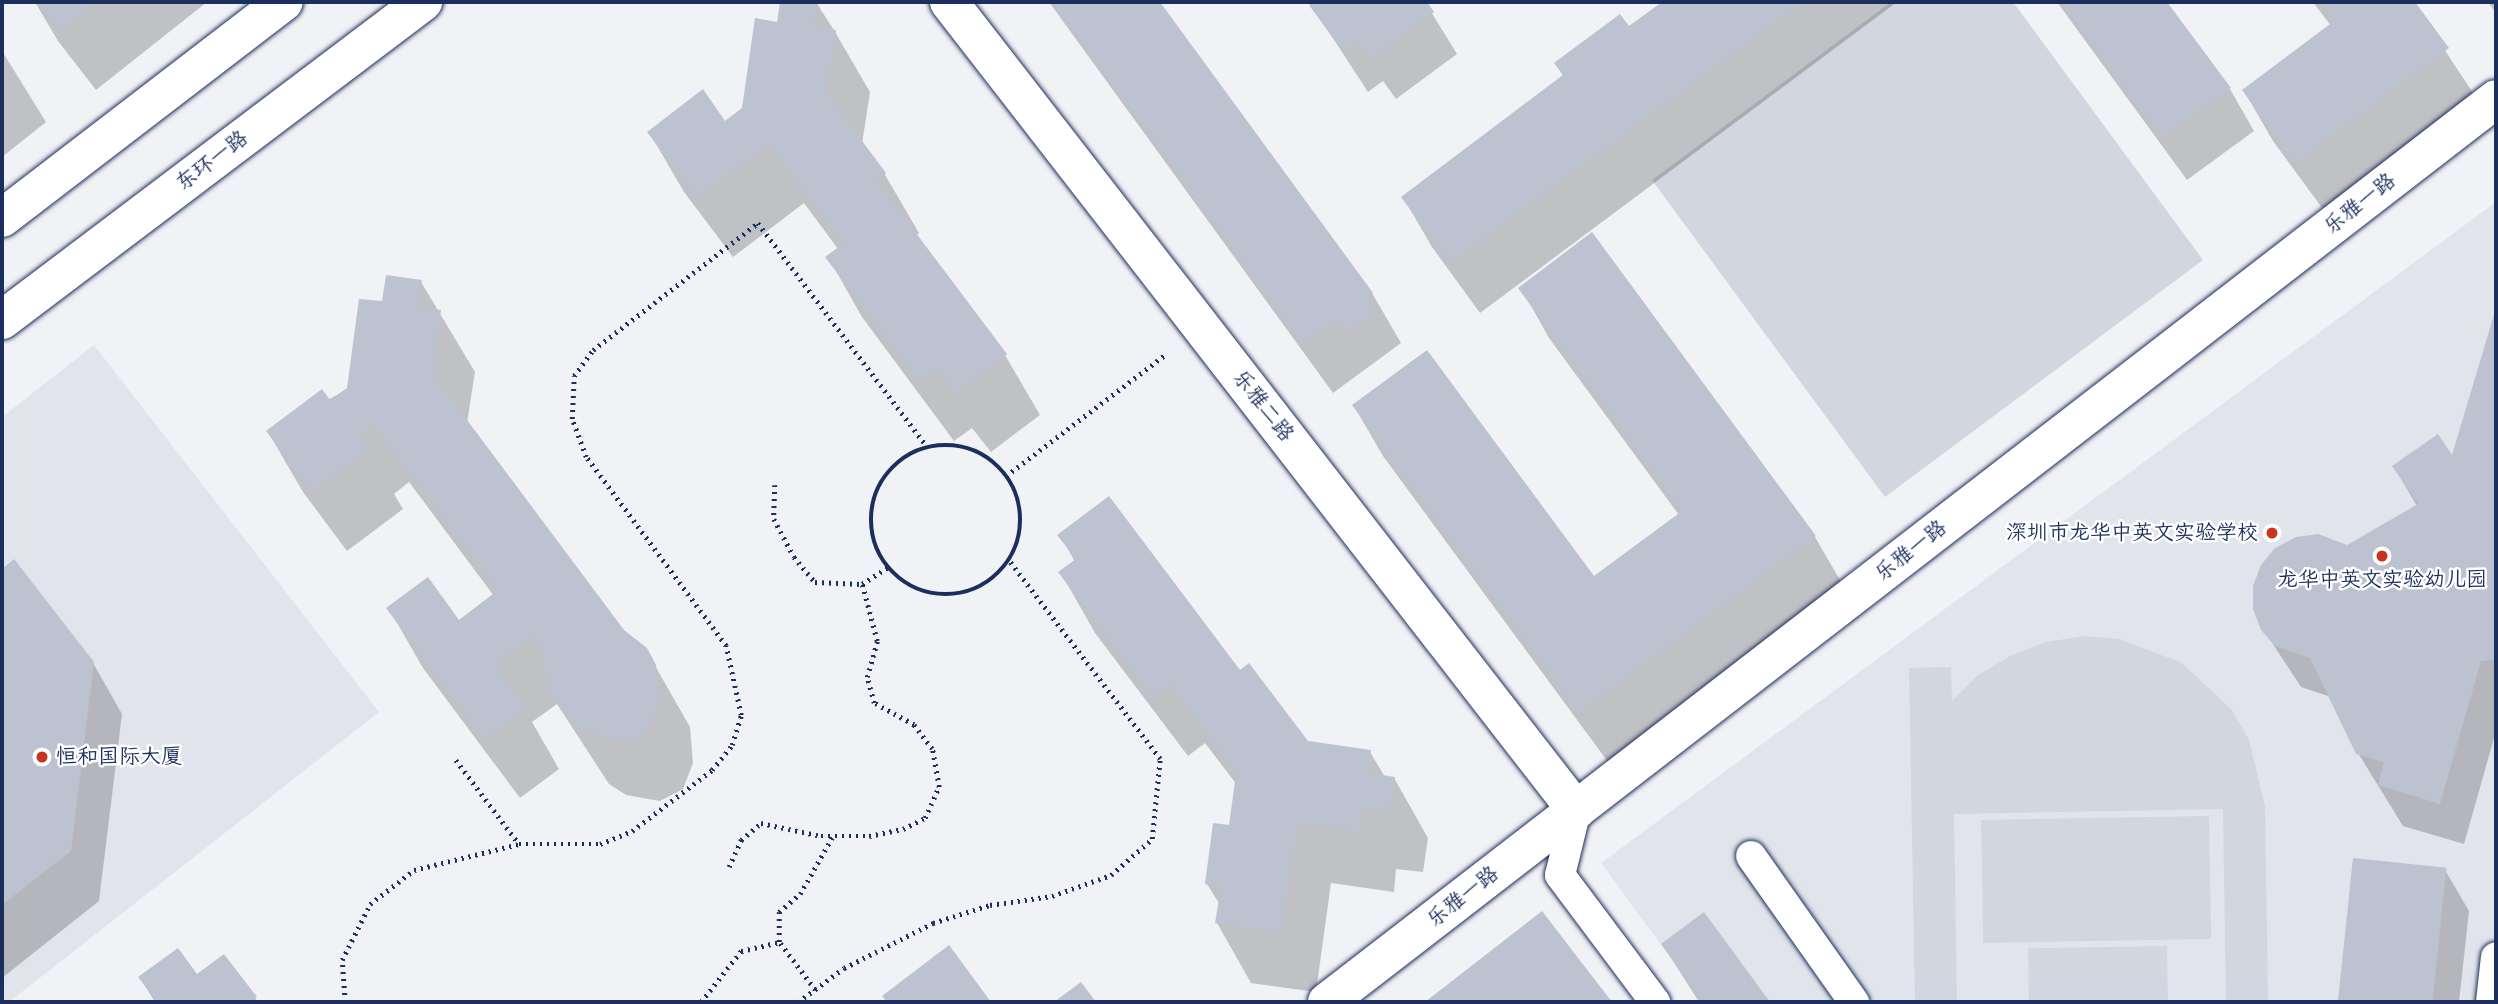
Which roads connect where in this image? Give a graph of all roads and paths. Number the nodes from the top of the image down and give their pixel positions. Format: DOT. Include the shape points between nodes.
graph roads {
  1 [pos="284,2"];
  2 [pos="423,2"];
  3 [pos="949,2"];
  4 [pos="2496,99"];
  5 [pos="2,218"];
  6 [pos="2,320"];
  7 [pos="1202,327"];
  8 [pos="928,448"];
  9 [pos="1006,476"];
  10 [pos="775,485"];
  11 [pos="1009,561"];
  12 [pos="888,567"];
  13 [pos="862,584"];
  14 [pos="456,760"];
  15 [pos="1576,810"];
  16 [pos="833,836"];
  17 [pos="519,844"];
  18 [pos="1751,856"];
  19 [pos="729,867"];
  20 [pos="779,942"];
  21 [pos="2496,957"];
  22 [pos="815,990"];
  23 [pos="345,1002"];
  24 [pos="701,1002"];
  25 [pos="798,1002"];
  26 [pos="1327,1002"];
  27 [pos="1655,1002"];
  28 [pos="1854,1002"];
  29 [pos="2491,1002"];
  1 -- 5 [label="street"];
  2 -- 6 [label="street, 东环一路"];
  3 -- 7 [label="street, 乐雅二路"];
  4 -- 15 [label="street, 乐雅一路"];
  7 -- 9 [label="path"];
  7 -- 15 [label="street, 乐雅二路"];
  8 -- 9 [label="path" via="947,443 985,454"];
  8 -- 12 [label="path" via="909,453 879,482 869,522"];
  8 -- 17 [label="path" via="758,223 593,350 574,376 572,419 586,457 726,646 741,715 732,746 712,770 632,831 600,844"];
  9 -- 11 [label="path" via="1023,519"];
  10 -- 13 [label="path" via="774,519 794,557 815,582"];
  11 -- 12 [label="path" via="986,585 948,597 910,587"];
  11 -- 22 [label="path" via="1160,759 1152,839 1111,876 1052,896 989,905 933,923 844,968"];
  12 -- 13 [label="path"];
  13 -- 16 [label="path" via="877,641 867,677 874,703 914,725 932,749 939,787 925,818 903,829"];
  14 -- 17 [label="path"];
  15 -- 26 [label="street, 乐雅一路"];
  15 -- 27 [label="lane" via="1560,875"];
  16 -- 19 [label="path" via="761,824 741,840"];
  16 -- 20 [label="path" via="800,894 779,912"];
  17 -- 23 [label="path" via="414,870 370,904 342,960"];
  18 -- 28 [label="lane"];
  20 -- 22 [label="path"];
  20 -- 24 [label="path" via="741,951"];
  21 -- 29 [label="lane"];
  22 -- 25 [label="path"];
}
